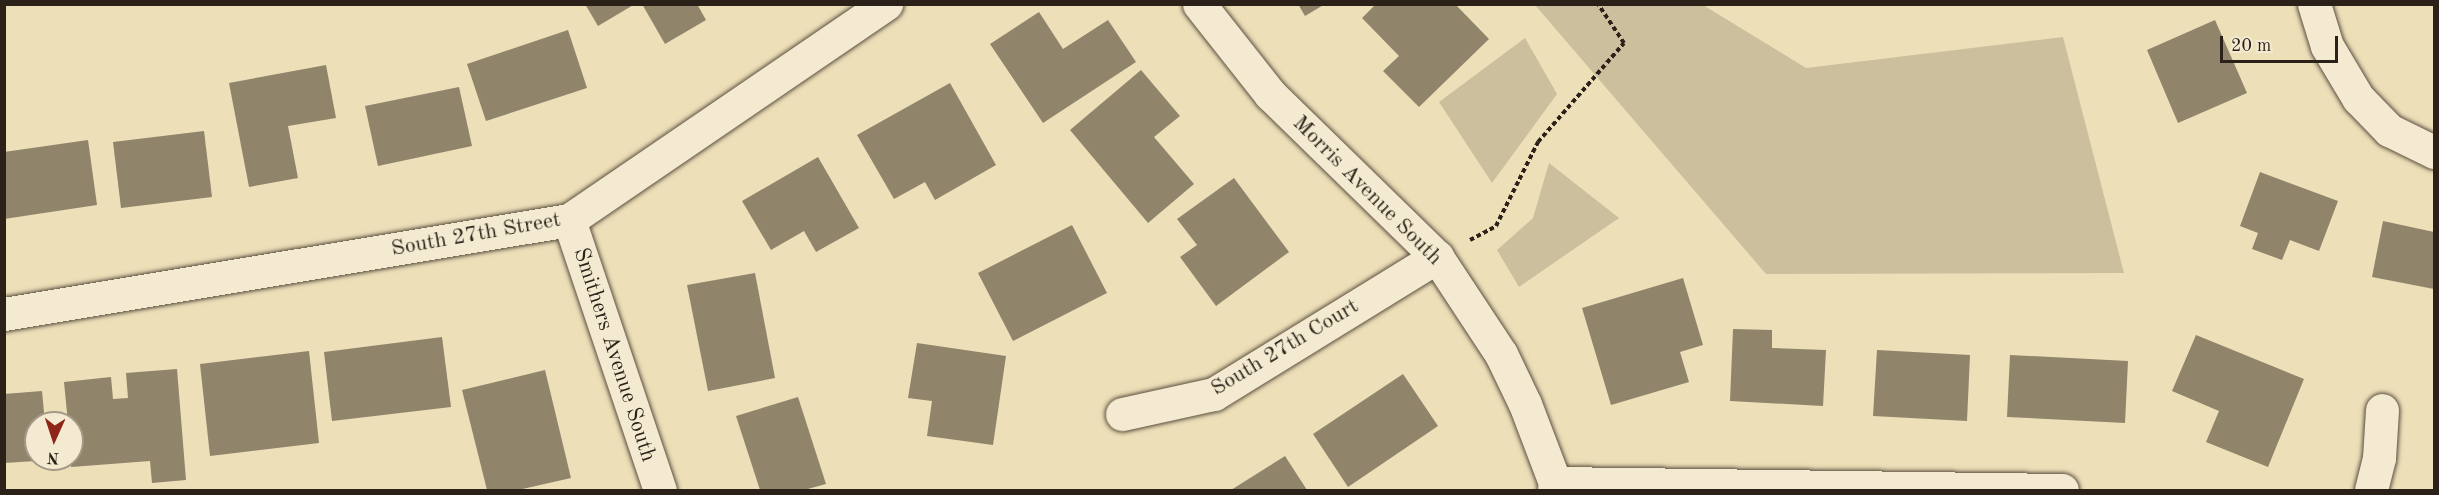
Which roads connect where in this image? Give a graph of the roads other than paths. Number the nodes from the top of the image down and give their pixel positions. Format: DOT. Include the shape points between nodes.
graph roads {
  1 [pos="886,4"];
  2 [pos="1199,4"];
  3 [pos="2314,4"];
  4 [pos="2434,152"];
  5 [pos="569,220"];
  6 [pos="1437,256"];
  7 [pos="4,314"];
  8 [pos="2382,410"];
  9 [pos="1122,414"];
  10 [pos="1554,487"];
  11 [pos="660,490"];
  12 [pos="2055,490"];
  13 [pos="2062,490"];
  14 [pos="2371,490"];
  1 -- 5 [label="street, South 27th Street"];
  2 -- 6 [label="street, Morris Avenue South" via="1270,94"];
  3 -- 4 [label="street" via="2327,46 2358,98 2389,130"];
  5 -- 7 [label="street, South 27th Street"];
  5 -- 11 [label="street, Smithers Avenue South"];
  6 -- 9 [label="street, South 27th Court" via="1214,394"];
  6 -- 10 [label="street, Morris Avenue South" via="1501,354 1525,404"];
  8 -- 14 [label="street" via="2379,458"];
  10 -- 12 [label="street"];
  12 -- 13 [label="street"];
}
